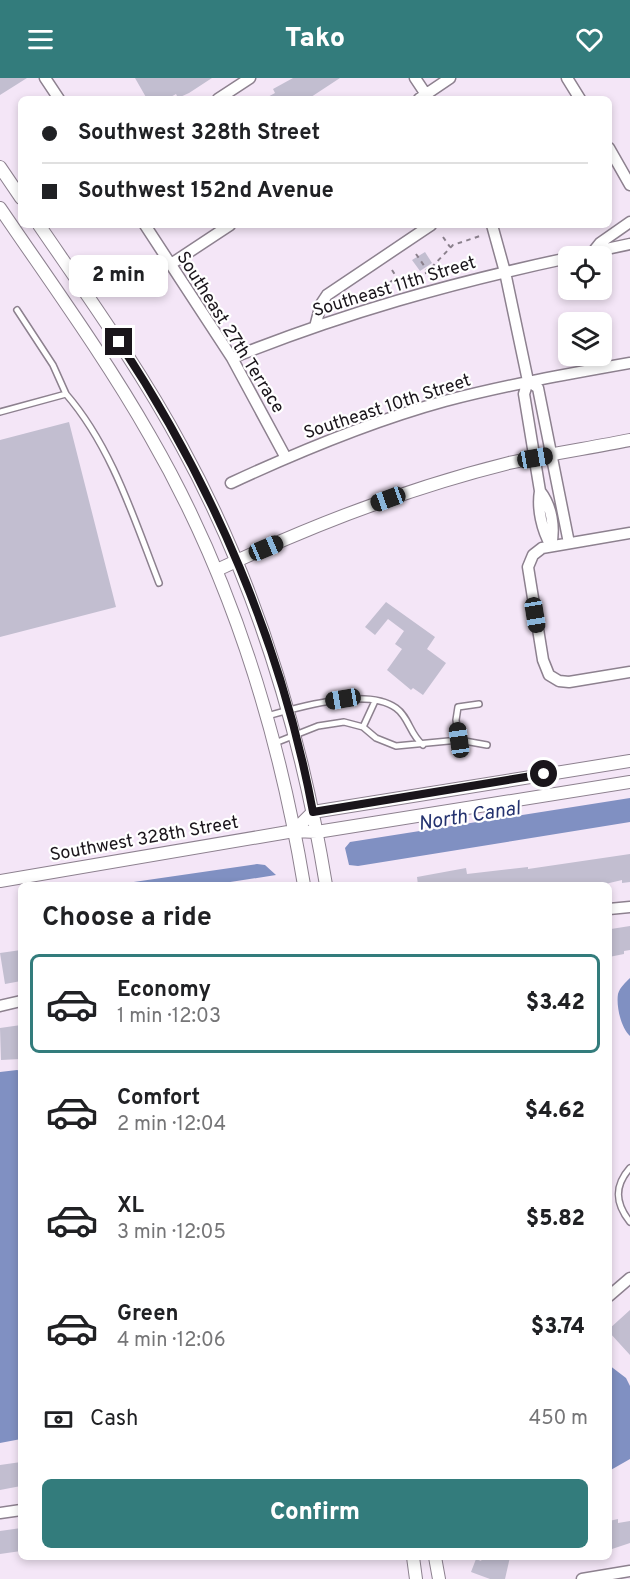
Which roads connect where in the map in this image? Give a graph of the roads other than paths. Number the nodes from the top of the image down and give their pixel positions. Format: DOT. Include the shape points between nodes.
graph roads {
  1 [pos="250,78"];
  2 [pos="415,78"];
  3 [pos="450,78"];
  4 [pos="567,78"];
  5 [pos="47,79"];
  6 [pos="57,96"];
  7 [pos="223,96"];
  8 [pos="424,96"];
  9 [pos="426,96"];
  10 [pos="578,96"];
  11 [pos="612,153"];
  12 [pos="0,167"];
  13 [pos="630,185"];
  14 [pos="18,194"];
  15 [pos="0,208"];
  16 [pos="630,222"];
  17 [pos="41,228"];
  18 [pos="146,228"];
  19 [pos="225,228"];
  20 [pos="427,228"];
  21 [pos="493,228"];
  22 [pos="630,244"];
  23 [pos="598,246"];
  24 [pos="612,248"];
  25 [pos="558,260"];
  26 [pos="171,264"];
  27 [pos="505,272"];
  28 [pos="16,310"];
  29 [pos="315,327"];
  30 [pos="232,358"];
  31 [pos="630,363"];
  32 [pos="528,381"];
  33 [pos="66,394"];
  34 [pos="543,410"];
  35 [pos="0,412"];
  36 [pos="527,412"];
  37 [pos="630,440"];
  38 [pos="551,455"];
  39 [pos="286,458"];
  40 [pos="535,458"];
  41 [pos="231,483"];
  42 [pos="630,533"];
  43 [pos="569,543"];
  44 [pos="551,546"];
  45 [pos="236,561"];
  46 [pos="217,570"];
  47 [pos="159,583"];
  48 [pos="630,672"];
  49 [pos="375,701"];
  50 [pos="479,704"];
  51 [pos="289,710"];
  52 [pos="267,716"];
  53 [pos="363,727"];
  54 [pos="296,736"];
  55 [pos="459,740"];
  56 [pos="275,744"];
  57 [pos="423,745"];
  58 [pos="487,745"];
  59 [pos="630,761"];
  60 [pos="630,782"];
  61 [pos="313,812"];
  62 [pos="294,831"];
  63 [pos="317,832"];
  64 [pos="0,881"];
  65 [pos="303,882"];
  66 [pos="325,882"];
  67 [pos="630,907"];
  68 [pos="612,909"];
  69 [pos="18,1002"];
  70 [pos="0,1006"];
  71 [pos="630,1168"];
  72 [pos="630,1222"];
  73 [pos="626,1281"];
  74 [pos="612,1293"];
  75 [pos="18,1510"];
  76 [pos="0,1513"];
  77 [pos="413,1560"];
  78 [pos="436,1560"];
  79 [pos="630,1571"];
  80 [pos="416,1579"];
  81 [pos="439,1579"];
  82 [pos="582,1579"];
  1 -- 7 [label="street"];
  2 -- 8 [label="street"];
  3 -- 9 [label="street"];
  4 -- 10 [label="street"];
  5 -- 6 [label="street"];
  11 -- 13 [label="street"];
  12 -- 14 [label="street"];
  15 -- 46 [label="street" via="131,403 176,483"];
  16 -- 23 [label="street"];
  17 -- 45 [label="street" via="152,393 196,473"];
  18 -- 26 [label="street, Southeast 27th Terrace"];
  19 -- 26 [label="street"];
  20 -- 29 [label="street" via="327,295"];
  21 -- 27 [label="street"];
  22 -- 24 [label="street"];
  25 -- 27 [label="street, Southeast 11th Street"];
  26 -- 30 [label="street, Southeast 27th Terrace"];
  27 -- 29 [label="street, Southeast 11th Street" via="423,291"];
  27 -- 32 [label="street"];
  28 -- 33 [label="lane" via="53,365"];
  29 -- 30 [label="street, Southeast 11th Street"];
  30 -- 39 [label="street, Southeast 27th Terrace"];
  31 -- 32 [label="street, Southeast 10th Street"];
  32 -- 34 [label="street" via="538,388"];
  32 -- 36 [label="street" via="524,394"];
  32 -- 39 [label="street, Southeast 10th Street" via="410,412"];
  33 -- 35 [label="lane"];
  33 -- 47 [label="lane" via="81,412 122,486"];
  34 -- 36 [label="street"];
  34 -- 38 [label="street"];
  36 -- 40 [label="street"];
  37 -- 38 [label="street"];
  38 -- 40 [label="street"];
  38 -- 43 [label="street"];
  39 -- 41 [label="street, Southeast 10th Street"];
  40 -- 44 [label="street" via="538,502"];
  40 -- 45 [label="street" via="408,492"];
  42 -- 43 [label="street"];
  43 -- 44 [label="street"];
  44 -- 48 [label="street" via="535,553 528,567 546,671 565,682"];
  45 -- 46 [label="street"];
  45 -- 51 [label="street"];
  46 -- 52 [label="street"];
  49 -- 51 [label="lane" via="343,699"];
  49 -- 53 [label="lane"];
  49 -- 57 [label="lane" via="394,706 403,714 414,738"];
  50 -- 55 [label="lane" via="459,707"];
  51 -- 52 [label="lane"];
  51 -- 54 [label="street"];
  52 -- 56 [label="street"];
  53 -- 54 [label="lane" via="344,722 318,726"];
  53 -- 57 [label="lane" via="376,738 396,746"];
  54 -- 56 [label="lane"];
  54 -- 61 [label="street"];
  55 -- 57 [label="lane"];
  55 -- 58 [label="lane"];
  56 -- 62 [label="street"];
  59 -- 61 [label="street"];
  60 -- 63 [label="street, Southwest 328th Street"];
  61 -- 62 [label="street"];
  61 -- 63 [label="street"];
  62 -- 63 [label="street, Southwest 328th Street"];
  62 -- 64 [label="street, Southwest 328th Street"];
  62 -- 65 [label="street"];
  63 -- 66 [label="street"];
  67 -- 68 [label="street"];
  69 -- 70 [label="street"];
  71 -- 72 [label="lane" via="617,1191"];
  73 -- 74 [label="street"];
  75 -- 76 [label="street"];
  77 -- 80 [label="street"];
  78 -- 81 [label="street"];
  79 -- 82 [label="street"];
}
